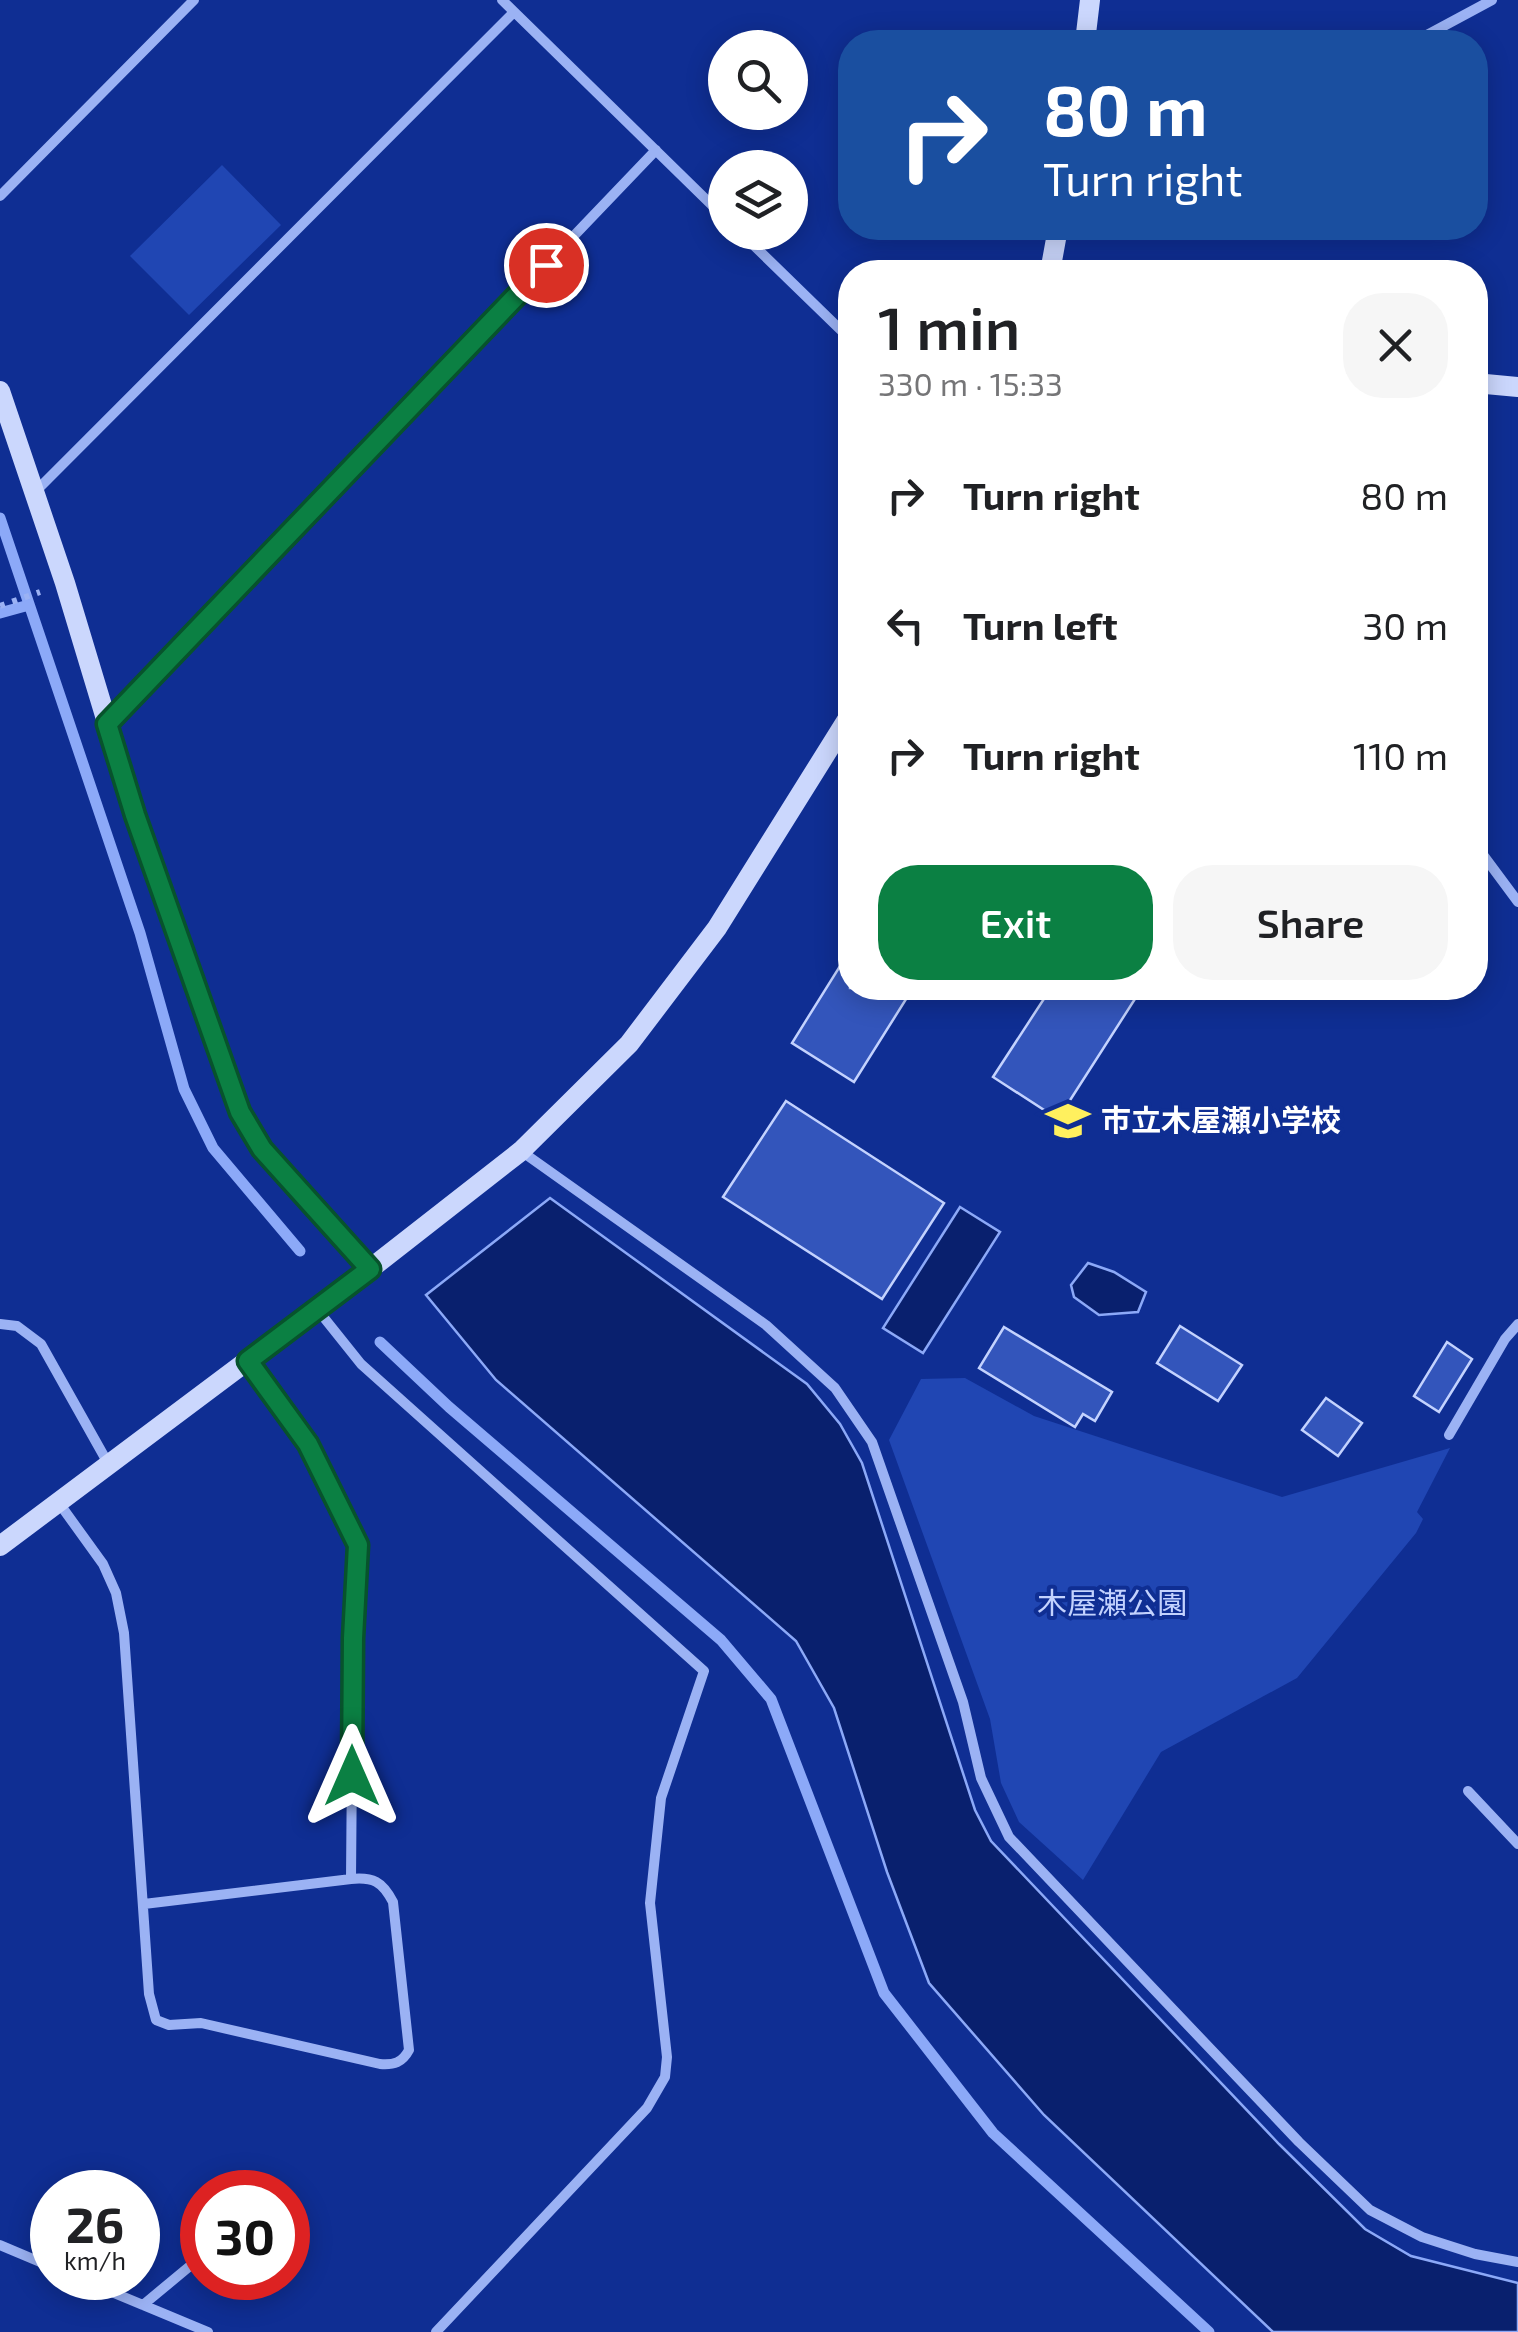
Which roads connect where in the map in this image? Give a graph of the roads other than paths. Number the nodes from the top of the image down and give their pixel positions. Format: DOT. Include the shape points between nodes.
graph roads {
  1 [pos="194,0"];
  2 [pos="502,0"];
  3 [pos="1090,0"];
  4 [pos="1492,0"];
  5 [pos="514,12"];
  6 [pos="1086,30"];
  7 [pos="1436,30"];
  8 [pos="656,150"];
  9 [pos="0,196"];
  10 [pos="708,201"];
  11 [pos="759,250"];
  12 [pos="838,327"];
  13 [pos="1488,385"];
  14 [pos="1518,388"];
  15 [pos="0,391"];
  16 [pos="34,493"];
  17 [pos="107,724"];
  18 [pos="838,735"];
  19 [pos="1488,862"];
  20 [pos="1518,902"];
  21 [pos="521,1151"];
  22 [pos="370,1269"];
  23 [pos="317,1309"];
  24 [pos="0,1324"];
  25 [pos="1518,1324"];
  26 [pos="248,1361"];
  27 [pos="1449,1434"];
  28 [pos="110,1466"];
  29 [pos="59,1502"];
  30 [pos="0,1546"];
  31 [pos="1468,1791"];
  32 [pos="1518,1844"];
  33 [pos="351,1879"];
  34 [pos="144,1904"];
  35 [pos="0,2245"];
  36 [pos="30,2258"];
  37 [pos="1518,2262"];
  38 [pos="180,2274"];
  39 [pos="131,2300"];
  40 [pos="143,2305"];
  41 [pos="208,2332"];
  42 [pos="436,2332"];
  1 -- 9 [label="street"];
  2 -- 5 [label="street"];
  3 -- 6 [label="street"];
  4 -- 7 [label="street"];
  5 -- 8 [label="street"];
  5 -- 16 [label="street"];
  8 -- 10 [label="street"];
  8 -- 17 [label="street"];
  11 -- 12 [label="street"];
  13 -- 14 [label="street"];
  15 -- 16 [label="street"];
  16 -- 17 [label="street"];
  17 -- 22 [label="street" via="240,1112 262,1149"];
  18 -- 21 [label="street" via="717,928 629,1044"];
  19 -- 20 [label="street"];
  21 -- 22 [label="street"];
  21 -- 37 [label="street" via="766,1325 835,1388 872,1442 963,1702 981,1778 1008,1837 1370,2210 1422,2237"];
  22 -- 23 [label="street"];
  23 -- 26 [label="street"];
  23 -- 42 [label="street" via="361,1364 704,1671 661,1798 650,1903 664,2077 647,2108"];
  24 -- 28 [label="street" via="16,1326 40,1344"];
  25 -- 27 [label="street"];
  26 -- 28 [label="street"];
  26 -- 33 [label="street" via="308,1444 358,1545"];
  28 -- 29 [label="street"];
  29 -- 30 [label="street"];
  29 -- 34 [label="street" via="116,1593"];
  31 -- 32 [label="street"];
  33 -- 34 [label="street"];
  33 -- 34 [label="street" via="380,1882 393,1902 410,2050 392,2065 156,2020 148,1994"];
  35 -- 36 [label="street"];
  38 -- 40 [label="street"];
  39 -- 40 [label="street"];
  40 -- 41 [label="street"];
}
